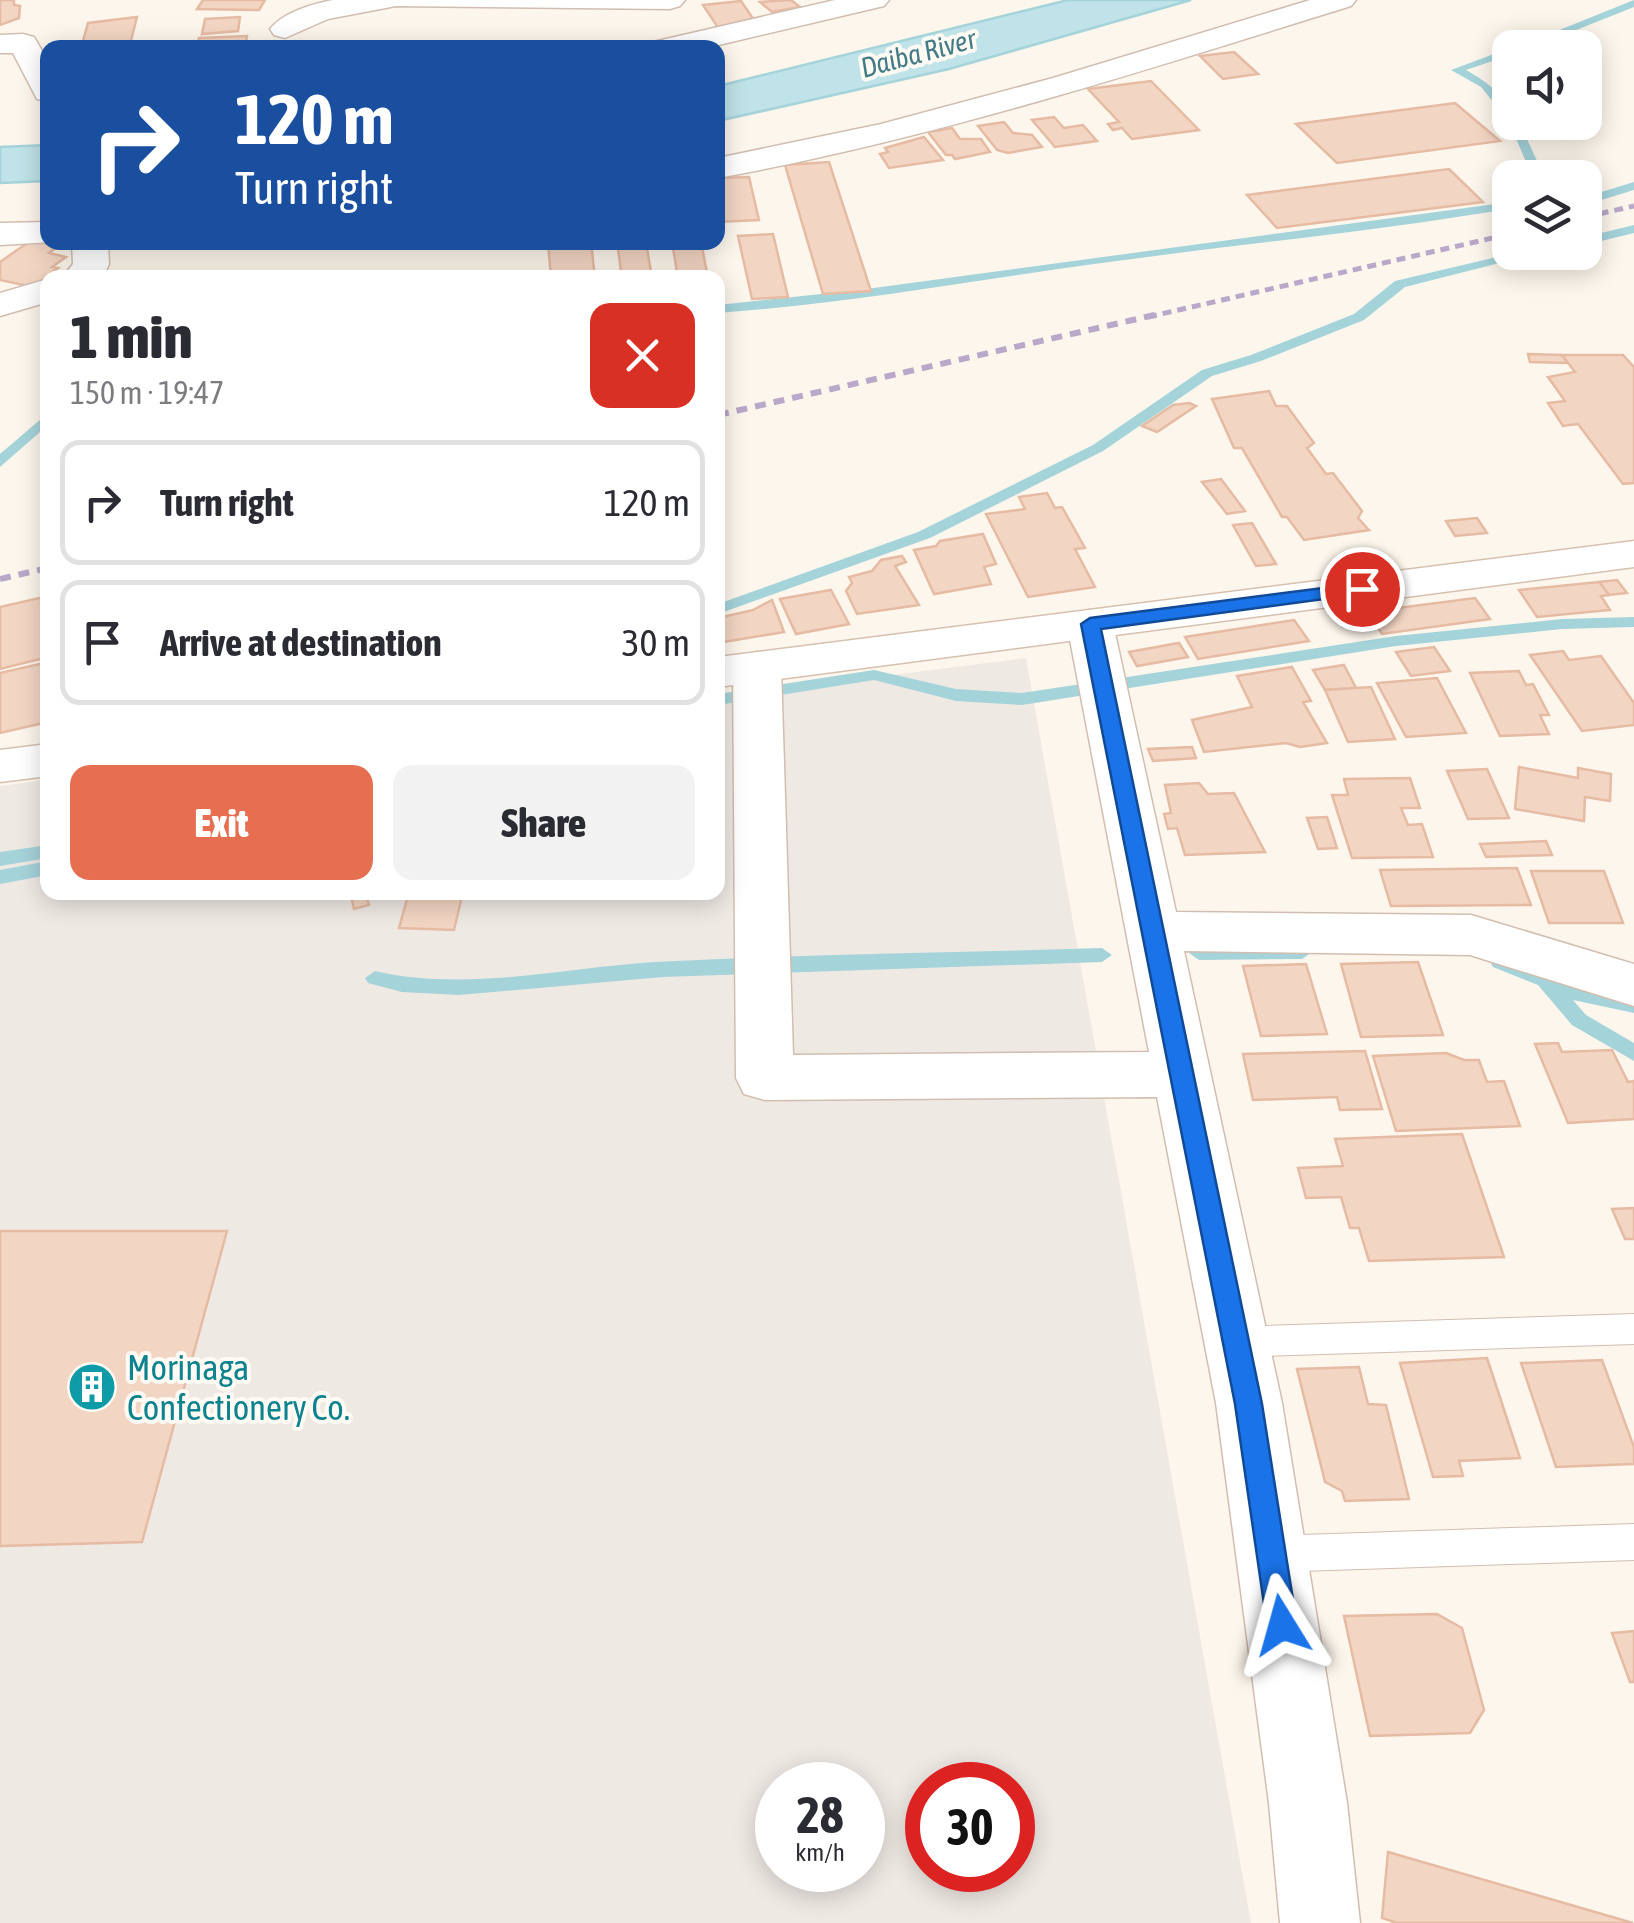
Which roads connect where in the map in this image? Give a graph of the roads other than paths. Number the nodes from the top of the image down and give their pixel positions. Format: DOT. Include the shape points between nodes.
graph roads {
  1 [pos="386,0"];
  2 [pos="406,0"];
  3 [pos="670,0"];
  4 [pos="874,0"];
  5 [pos="1341,0"];
  6 [pos="287,25"];
  7 [pos="699,40"];
  8 [pos="0,44"];
  9 [pos="37,96"];
  10 [pos="725,167"];
  11 [pos="40,233"];
  12 [pos="0,234"];
  13 [pos="40,293"];
  14 [pos="0,306"];
  15 [pos="1634,554"];
  16 [pos="1090,624"];
  17 [pos="737,670"];
  18 [pos="40,761"];
  19 [pos="0,766"];
  20 [pos="1150,931"];
  21 [pos="1634,985"];
  22 [pos="1179,1074"];
  23 [pos="1634,1329"];
  24 [pos="1236,1342"];
  25 [pos="1634,1542"];
  26 [pos="1271,1554"];
  27 [pos="1320,1923"];
  1 -- 6 [label="street" via="320,11"];
  2 -- 3 [label="street"];
  4 -- 7 [label="street"];
  5 -- 10 [label="street" via="1064,85"];
  8 -- 9 [label="street" via="23,43"];
  11 -- 12 [label="street"];
  13 -- 14 [label="street"];
  15 -- 16 [label="street"];
  16 -- 17 [label="street"];
  16 -- 20 [label="street"];
  17 -- 22 [label="street" via="765,1078"];
  18 -- 19 [label="street"];
  20 -- 21 [label="street" via="1471,935"];
  20 -- 22 [label="street"];
  22 -- 24 [label="street"];
  23 -- 24 [label="lane"];
  24 -- 26 [label="street"];
  25 -- 26 [label="lane"];
  26 -- 27 [label="street"];
}
